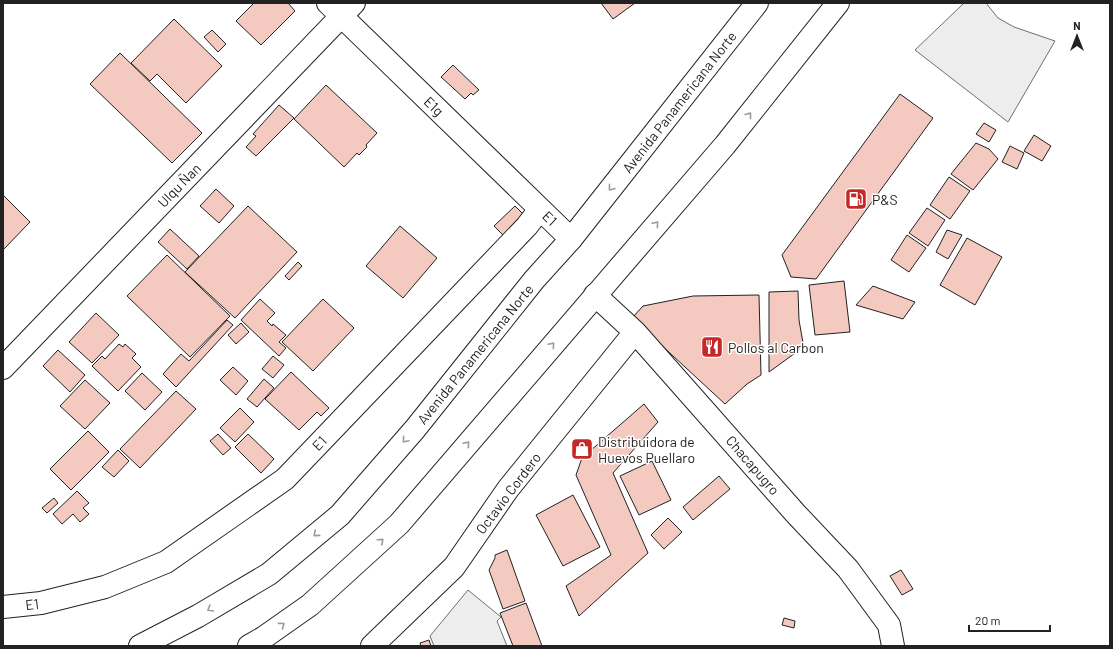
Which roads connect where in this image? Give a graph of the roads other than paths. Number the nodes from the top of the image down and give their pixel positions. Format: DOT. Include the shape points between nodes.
graph roads {
  1 [pos="757,3"];
  2 [pos="838,3"];
  3 [pos="341,7"];
  4 [pos="540,209"];
  5 [pos="571,238"];
  6 [pos="595,295"];
  7 [pos="635,332"];
  8 [pos="3,368"];
  9 [pos="3,607"];
  10 [pos="260,643"];
  11 [pos="140,646"];
  12 [pos="372,646"];
  13 [pos="893,646"];
  1 -- 5 [label="main road, Avenida Panamericana Norte, one-way"];
  6 -- 2 [label="main road, one-way" via="725,145"];
  3 -- 4 [label="main road, E1g"];
  3 -- 8 [label="main road, Ulqu Ñan"];
  4 -- 5 [label="main road, E1"];
  4 -- 9 [label="main road, E1" via="527,226 285,479 166,562 105,587 41,604"];
  5 -- 11 [label="main road, Avenida Panamericana Norte, one-way" via="534,280 415,429 340,515 268,574 198,616"];
  6 -- 7 [label="main road, Chacapugro"];
  10 -- 6 [label="main road, one-way" via="310,605 399,524"];
  7 -- 12 [label="main road, Octavio Cordero" via="508,489 454,567"];
  7 -- 13 [label="main road, Chacapugro" via="848,569 889,625"];
}
